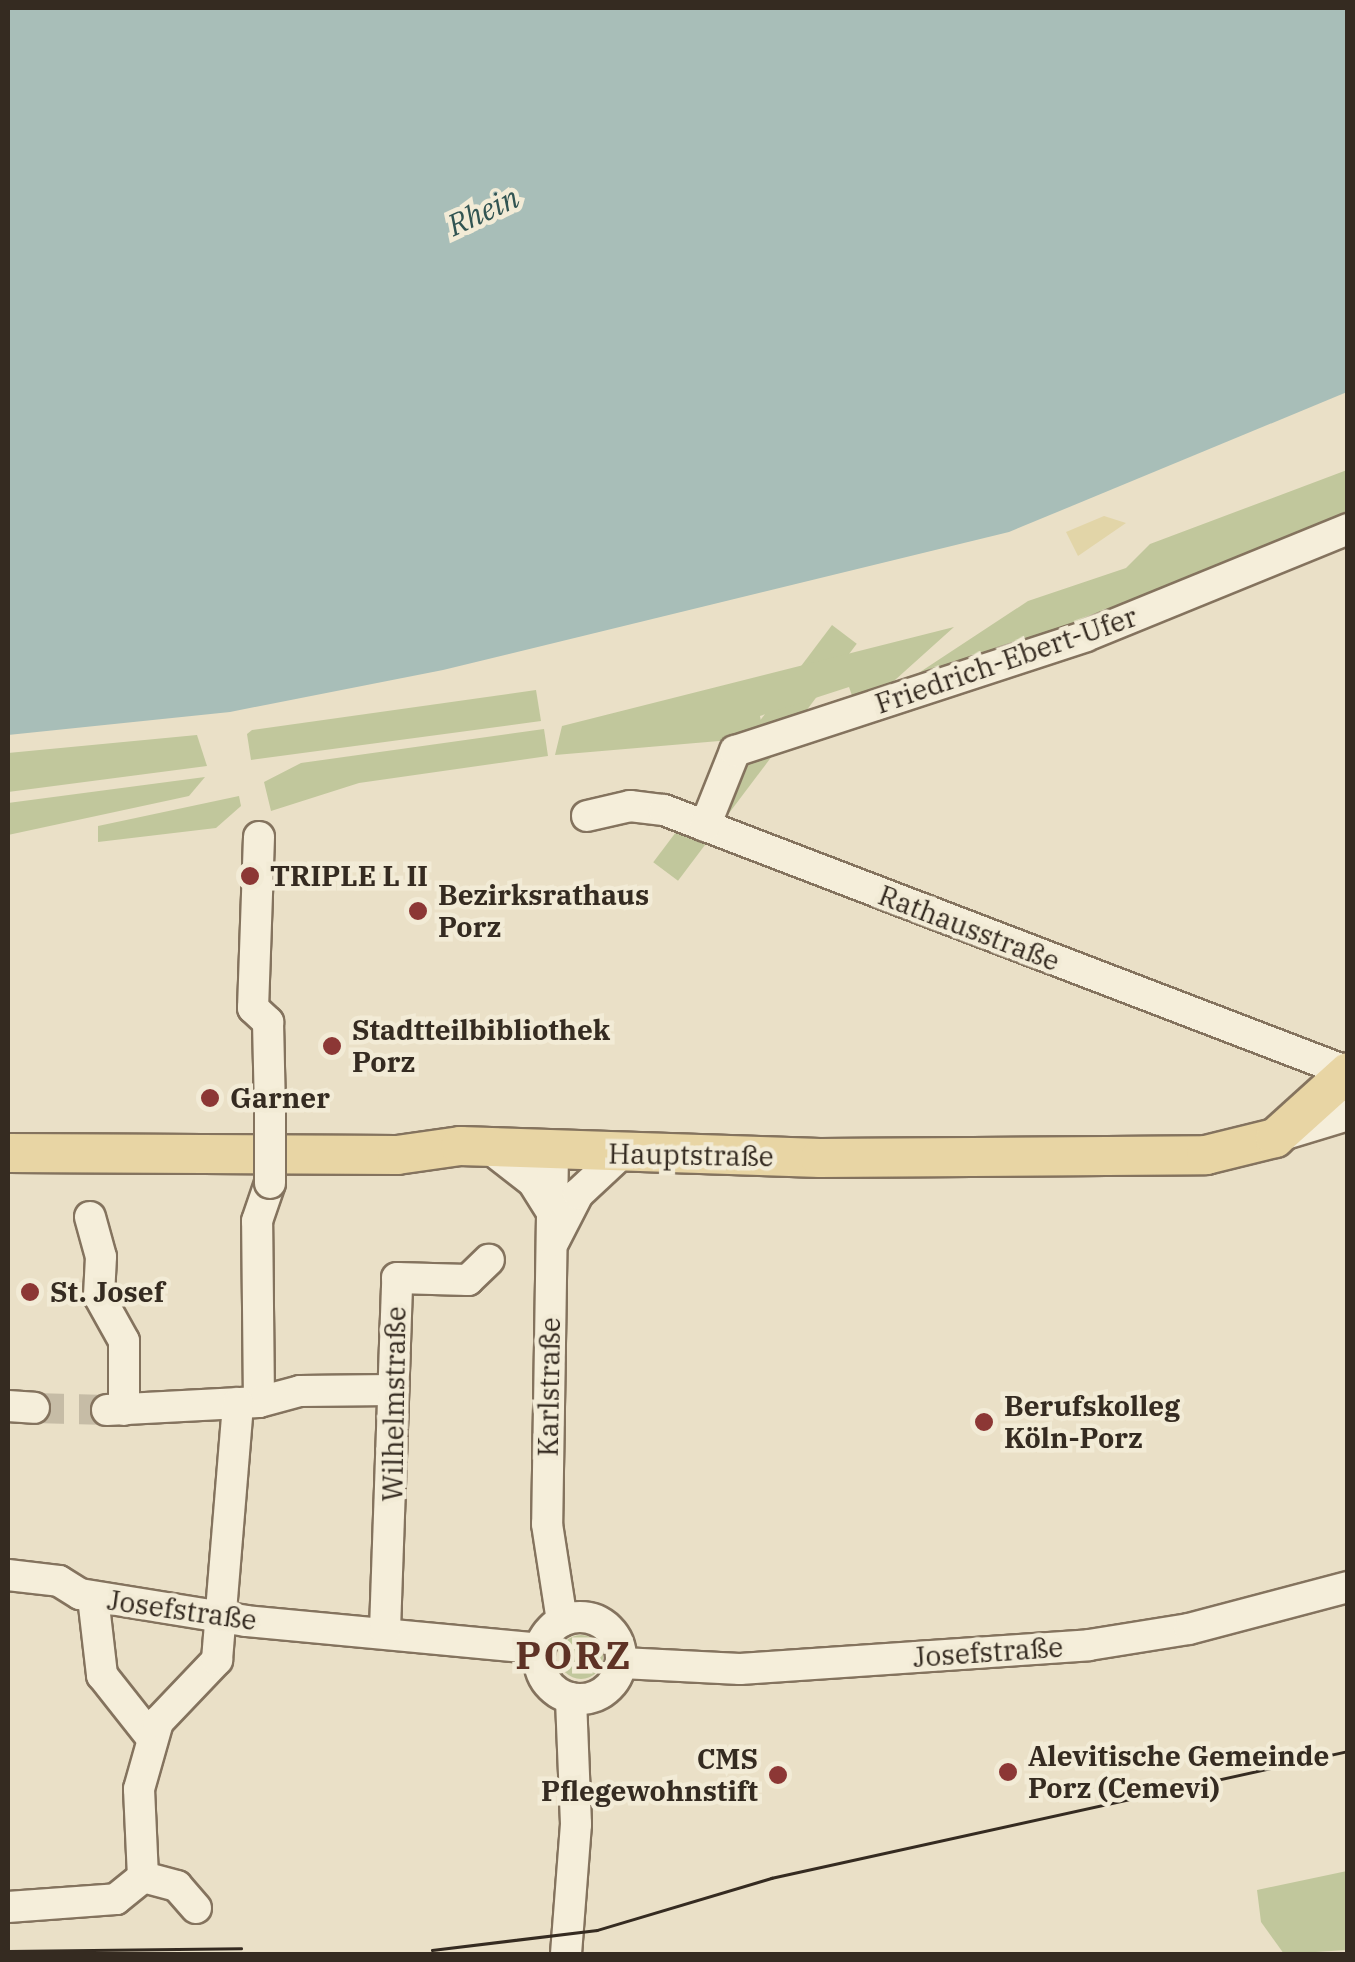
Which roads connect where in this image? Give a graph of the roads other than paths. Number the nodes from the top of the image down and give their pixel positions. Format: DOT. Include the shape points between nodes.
graph roads {
  1 [pos="1348,529"];
  2 [pos="587,816"];
  3 [pos="705,826"];
  4 [pos="258,836"];
  5 [pos="1348,1072"];
  6 [pos="1348,1116"];
  7 [pos="1275,1138"];
  8 [pos="488,1147"];
  9 [pos="553,1152"];
  10 [pos="622,1152"];
  11 [pos="8,1153"];
  12 [pos="550,1208"];
  13 [pos="90,1218"];
  14 [pos="550,1249"];
  15 [pos="489,1260"];
  16 [pos="392,1390"];
  17 [pos="248,1403"];
  18 [pos="8,1575"];
  19 [pos="1348,1587"];
  20 [pos="93,1596"];
  21 [pos="223,1618"];
  22 [pos="562,1620"];
  23 [pos="385,1630"];
  24 [pos="540,1649"];
  25 [pos="622,1663"];
  26 [pos="581,1698"];
  27 [pos="151,1738"];
  28 [pos="143,1877"];
  29 [pos="8,1906"];
  30 [pos="196,1908"];
  31 [pos="566,1954"];
  32 [pos="586,1954"];
  1 -- 3 [label="street, Friedrich-Ebert-Ufer" via="1086,636 735,751"];
  2 -- 3 [label="street, Rathausstraße" via="630,806"];
  3 -- 5 [label="street, Rathausstraße"];
  4 -- 17 [label="street, bridge" via="254,1008 268,1022 270,1183 257,1221"];
  5 -- 7 [label="main road, Hauptstraße"];
  6 -- 7 [label="street"];
  7 -- 10 [label="main road, Hauptstraße" via="1206,1155"];
  8 -- 9 [label="main road, Hauptstraße"];
  8 -- 11 [label="main road, Hauptstraße" via="396,1155"];
  8 -- 12 [label="street" via="533,1182"];
  9 -- 10 [label="main road, Hauptstraße"];
  9 -- 12 [label="street, Karlstraße"];
  10 -- 14 [label="street" via="578,1194"];
  12 -- 14 [label="street, Karlstraße"];
  13 -- 17 [label="street" via="101,1257 99,1296 124,1341 116,1410"];
  14 -- 22 [label="street, Karlstraße" via="548,1540"];
  15 -- 16 [label="street, Wilhelmstraße" via="468,1280 397,1278"];
  16 -- 17 [label="street" via="300,1391"];
  16 -- 23 [label="street, Wilhelmstraße"];
  17 -- 21 [label="street"];
  18 -- 20 [label="street, Josefstraße" via="59,1582"];
  19 -- 25 [label="street, Josefstraße" via="1189,1628 1089,1645 740,1669"];
  20 -- 21 [label="street, Josefstraße"];
  20 -- 27 [label="street" via="102,1675"];
  21 -- 23 [label="street, Josefstraße"];
  21 -- 27 [label="street" via="217,1660"];
  22 -- 24 [label="street"];
  22 -- 25 [label="street" via="591,1617 604,1624 615,1634"];
  23 -- 24 [label="street, Josefstraße"];
  24 -- 26 [label="street" via="548,1684"];
  25 -- 26 [label="street" via="616,1678"];
  26 -- 31 [label="street"];
  26 -- 32 [label="street"];
  27 -- 28 [label="street" via="139,1789"];
  28 -- 29 [label="street" via="116,1899"];
  28 -- 30 [label="street" via="177,1886"];
}
